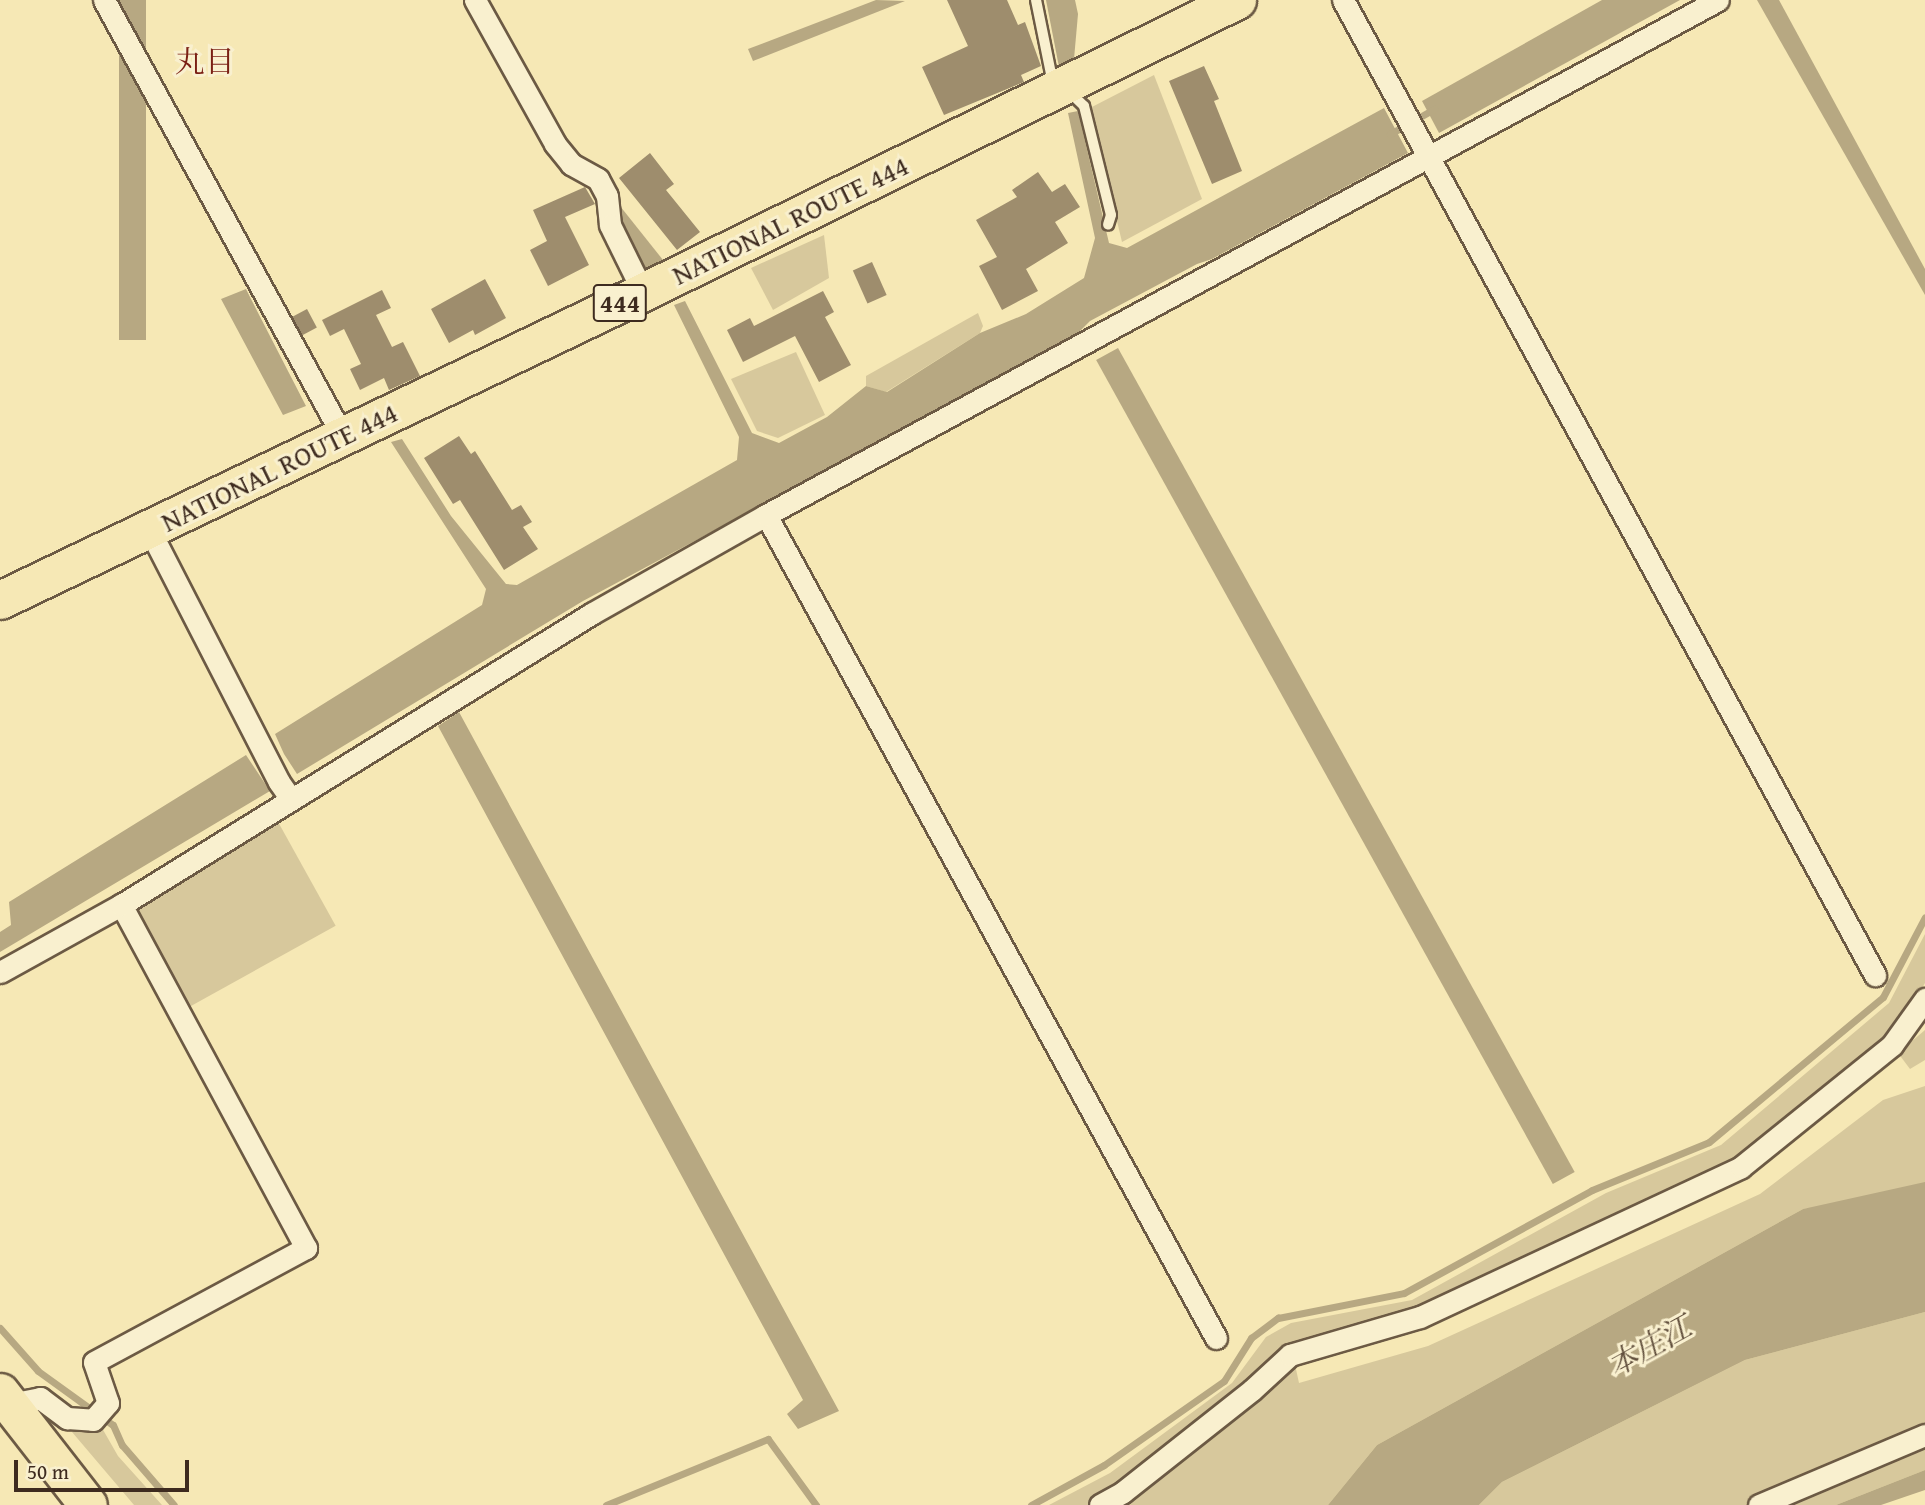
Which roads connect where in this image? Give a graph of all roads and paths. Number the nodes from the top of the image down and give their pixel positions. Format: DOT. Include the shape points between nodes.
graph roads {
  1 [pos="104,0"];
  2 [pos="475,0"];
  3 [pos="1036,0"];
  4 [pos="1237,0"];
  5 [pos="1343,0"];
  6 [pos="1718,0"];
  7 [pos="1065,85"];
  8 [pos="1430,158"];
  9 [pos="1108,225"];
  10 [pos="643,292"];
  11 [pos="342,436"];
  12 [pos="766,515"];
  13 [pos="149,529"];
  14 [pos="0,600"];
  15 [pos="291,799"];
  16 [pos="121,905"];
  17 [pos="0,972"];
  18 [pos="1875,975"];
  19 [pos="1925,999"];
  20 [pos="1216,1338"];
  21 [pos="5,1398"];
  22 [pos="1925,1435"];
  23 [pos="88,1505"];
  24 [pos="1100,1505"];
  25 [pos="1759,1505"];
  1 -- 11 [label="street"];
  2 -- 10 [label="street" via="555,144 571,164 598,179 607,196 610,225"];
  3 -- 7 [label="lane" via="1051,74"];
  4 -- 7 [label="highway, NATIONAL ROUTE 444 / 444"];
  5 -- 8 [label="street"];
  6 -- 8 [label="street"];
  7 -- 9 [label="lane" via="1084,106 1111,215"];
  7 -- 10 [label="highway, NATIONAL ROUTE 444 / 444"];
  8 -- 12 [label="street"];
  8 -- 18 [label="street"];
  10 -- 11 [label="highway, NATIONAL ROUTE 444 / 444"];
  11 -- 13 [label="highway, NATIONAL ROUTE 444 / 444"];
  12 -- 15 [label="street" via="592,614"];
  12 -- 20 [label="street"];
  13 -- 14 [label="highway, NATIONAL ROUTE 444 / 444"];
  13 -- 15 [label="street"];
  15 -- 16 [label="street"];
  16 -- 17 [label="street"];
  16 -- 21 [label="street" via="306,1248 94,1362 108,1403 93,1420 67,1418 40,1398"];
  19 -- 24 [label="street" via="1892,1045 1741,1167 1420,1317 1290,1355 1252,1390"];
  21 -- 23 [label="highway"];
  22 -- 25 [label="street"];
}
